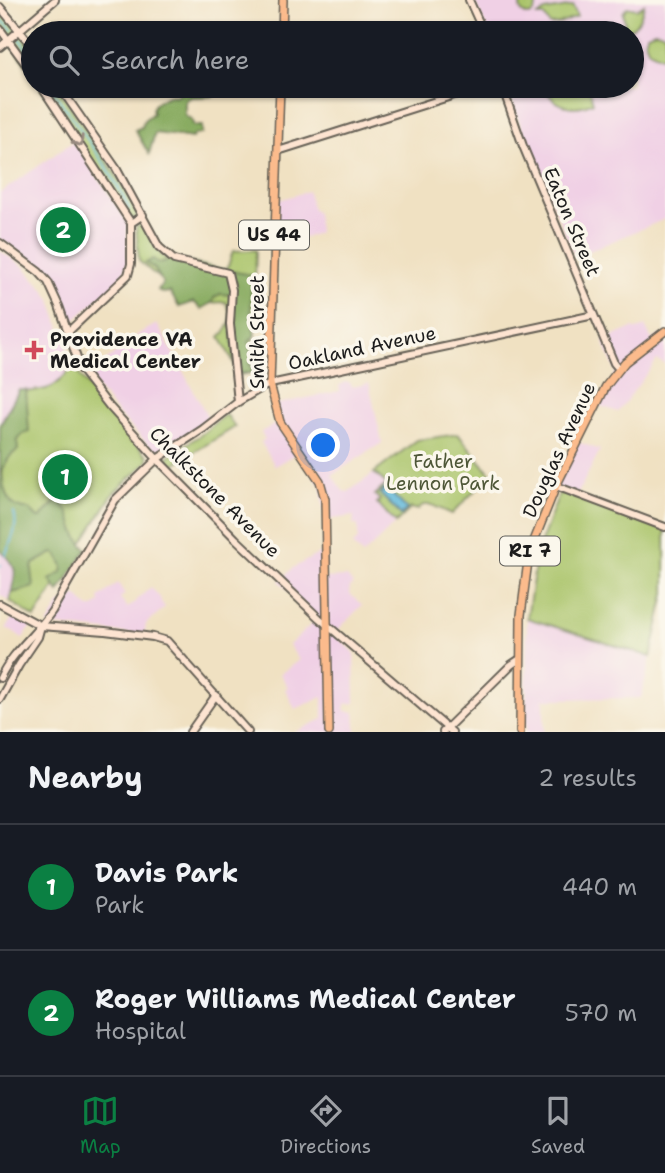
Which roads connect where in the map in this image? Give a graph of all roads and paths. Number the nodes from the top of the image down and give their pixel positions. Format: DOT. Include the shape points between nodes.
graph roads {
  1 [pos="55,0"];
  2 [pos="283,0"];
  3 [pos="469,0"];
  4 [pos="0,7"];
  5 [pos="30,21"];
  6 [pos="282,21"];
  7 [pos="479,21"];
  8 [pos="0,29"];
  9 [pos="20,30"];
  10 [pos="9,39"];
  11 [pos="0,47"];
  12 [pos="21,56"];
  13 [pos="49,98"];
  14 [pos="67,98"];
  15 [pos="280,98"];
  16 [pos="445,98"];
  17 [pos="506,98"];
  18 [pos="278,151"];
  19 [pos="143,215"];
  20 [pos="131,223"];
  21 [pos="0,243"];
  22 [pos="594,315"];
  23 [pos="665,331"];
  24 [pos="68,332"];
  25 [pos="619,369"];
  26 [pos="270,384"];
  27 [pos="238,402"];
  28 [pos="157,458"];
  29 [pos="556,486"];
  30 [pos="665,527"];
  31 [pos="0,604"];
  32 [pos="327,625"];
  33 [pos="41,626"];
  34 [pos="520,659"];
  35 [pos="11,661"];
  36 [pos="19,665"];
  37 [pos="0,678"];
  38 [pos="216,695"];
  39 [pos="0,699"];
  40 [pos="448,731"];
  41 [pos="190,732"];
  42 [pos="248,732"];
  43 [pos="329,732"];
  44 [pos="520,732"];
  1 -- 5 [label="street"];
  2 -- 6 [label="main road"];
  3 -- 7 [label="street"];
  4 -- 9 [label="street"];
  8 -- 10 [label="street"];
  9 -- 10 [label="street"];
  10 -- 11 [label="street"];
  10 -- 12 [label="street"];
  13 -- 20 [label="street, one-way"];
  14 -- 19 [label="street"];
  15 -- 18 [label="main road, Smith Street / US 44"];
  16 -- 18 [label="street"];
  17 -- 22 [label="street, Eaton Street"];
  18 -- 26 [label="main road, Smith Street / US 44"];
  19 -- 20 [label="street"];
  19 -- 27 [label="street" via="159,247 169,256 228,273"];
  20 -- 24 [label="street" via="128,275"];
  21 -- 24 [label="street, Chalkstone Avenue" via="48,282"];
  22 -- 25 [label="street, Eaton Street"];
  22 -- 26 [label="street, Oakland Avenue"];
  23 -- 25 [label="main road, Douglas Avenue / RI 7"];
  24 -- 28 [label="street, Chalkstone Avenue" via="81,370"];
  25 -- 29 [label="main road, Douglas Avenue / RI 7" via="601,393"];
  26 -- 27 [label="street, Oakland Avenue"];
  26 -- 32 [label="main road, Smith Street / US 44" via="280,422 324,492"];
  27 -- 28 [label="street, Oakland Avenue"];
  28 -- 32 [label="street, Chalkstone Avenue"];
  28 -- 33 [label="street, Oakland Avenue" via="115,500"];
  29 -- 30 [label="street"];
  29 -- 34 [label="main road, Douglas Avenue / RI 7" via="528,561"];
  31 -- 33 [label="street"];
  32 -- 40 [label="street, Chalkstone Avenue"];
  32 -- 43 [label="main road, Smith Street / US 44"];
  33 -- 35 [label="street"];
  33 -- 36 [label="street"];
  33 -- 38 [label="street" via="161,638"];
  34 -- 40 [label="street"];
  34 -- 44 [label="main road, Douglas Avenue / RI 7"];
  35 -- 36 [label="street"];
  35 -- 37 [label="street"];
  36 -- 39 [label="street"];
  38 -- 41 [label="street"];
  38 -- 42 [label="street"];
}
